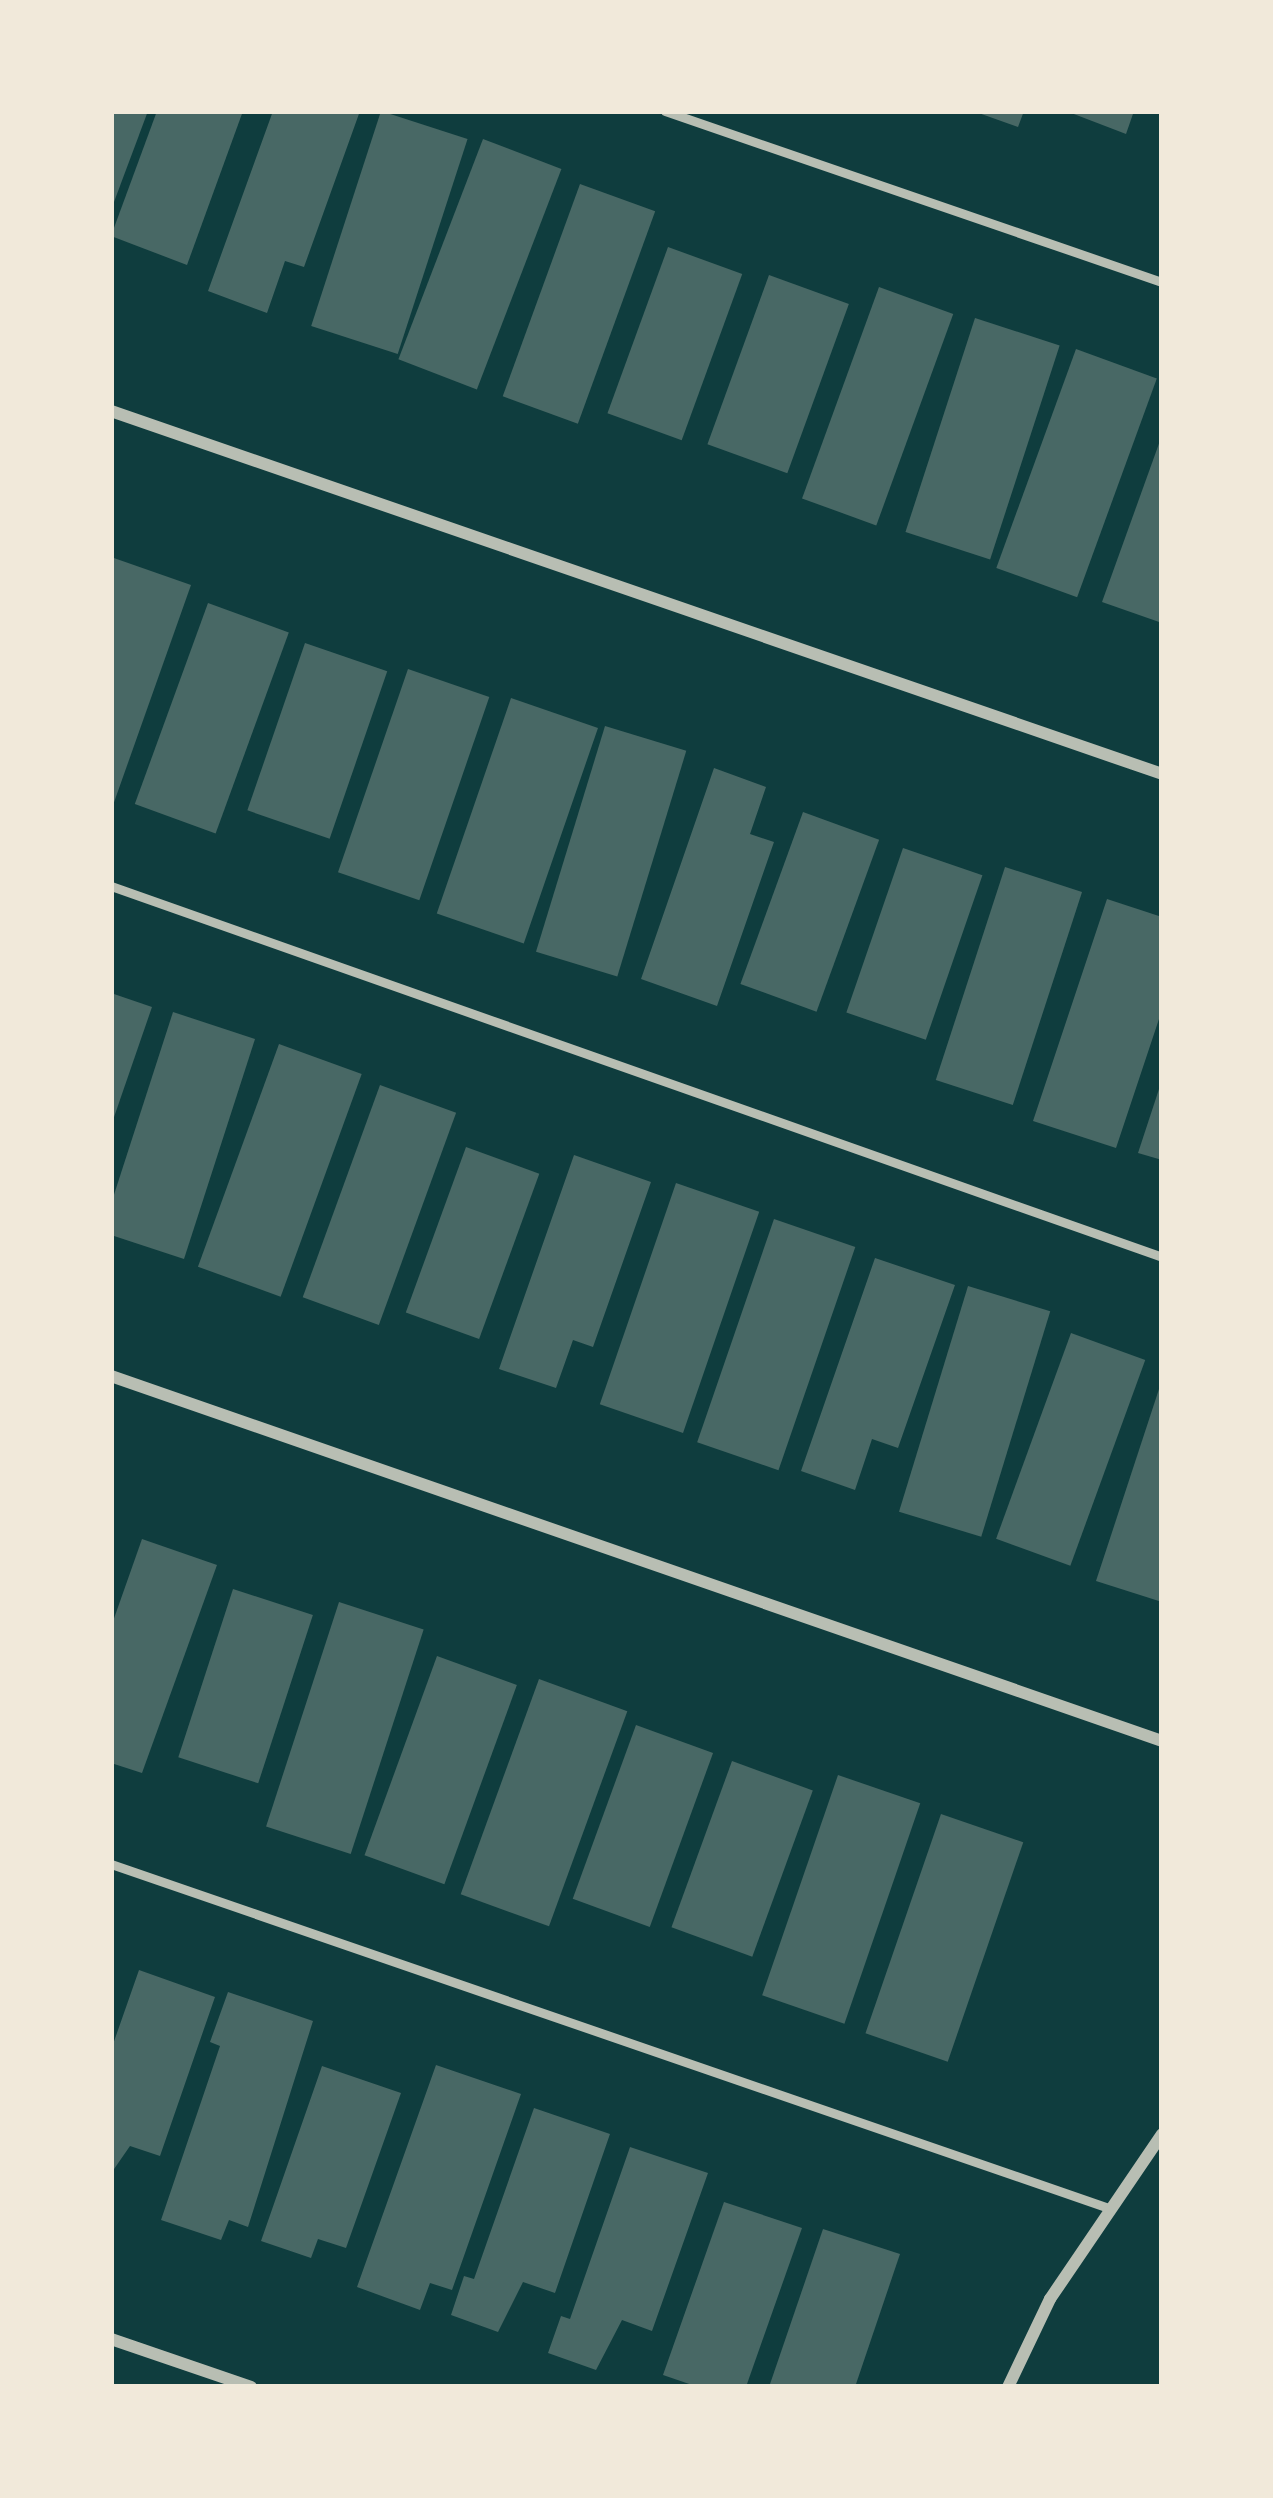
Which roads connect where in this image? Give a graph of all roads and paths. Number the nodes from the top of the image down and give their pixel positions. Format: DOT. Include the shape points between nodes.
graph roads {
  1 [pos="665,111"];
  2 [pos="1162,282"];
  3 [pos="111,410"];
  4 [pos="1162,774"];
  5 [pos="111,886"];
  6 [pos="1162,1257"];
  7 [pos="111,1376"];
  8 [pos="1162,1741"];
  9 [pos="111,1864"];
  10 [pos="1162,2134"];
  11 [pos="1109,2207"];
  12 [pos="111,2339"];
  13 [pos="251,2387"];
  14 [pos="1009,2387"];
  1 -- 2 [label="lane"];
  3 -- 4 [label="street"];
  5 -- 6 [label="lane"];
  7 -- 8 [label="street"];
  9 -- 11 [label="lane"];
  10 -- 11 [label="street"];
  11 -- 14 [label="street" via="1050,2299"];
  12 -- 13 [label="street"];
}
